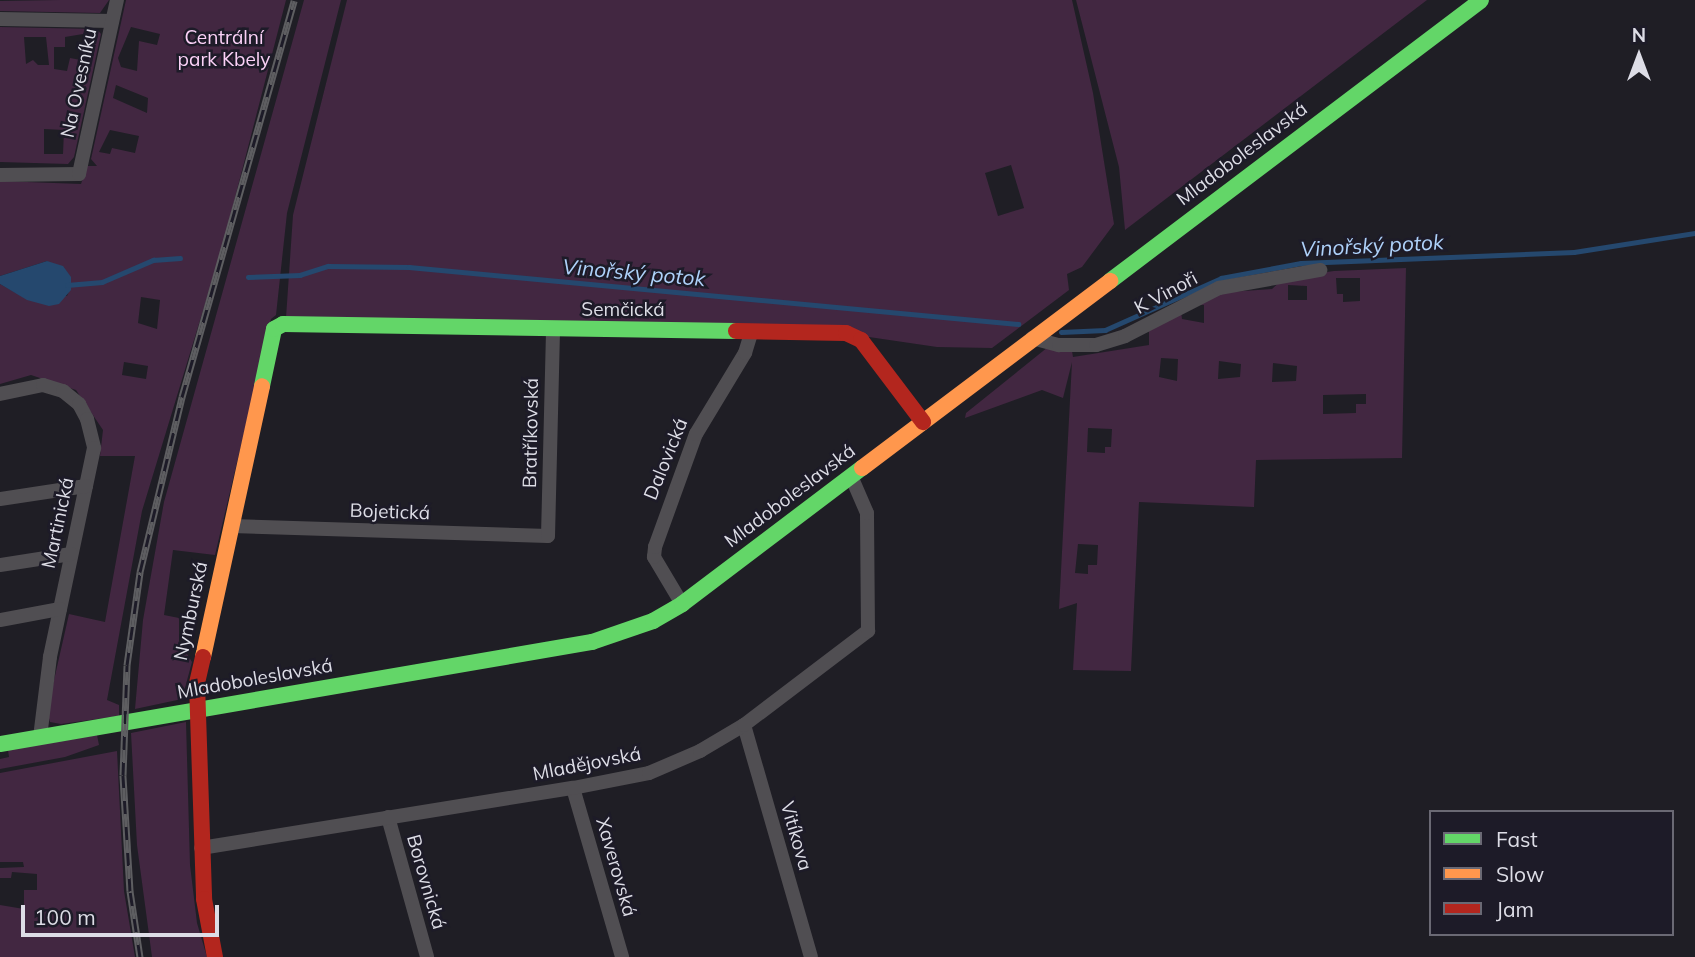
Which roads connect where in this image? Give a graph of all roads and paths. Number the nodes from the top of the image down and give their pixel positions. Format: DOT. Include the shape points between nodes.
graph roads {
  1 [pos="117,0"];
  2 [pos="1481,0"];
  3 [pos="0,19"];
  4 [pos="112,21"];
  5 [pos="0,175"];
  6 [pos="1320,270"];
  7 [pos="280,324"];
  8 [pos="553,331"];
  9 [pos="751,333"];
  10 [pos="1032,338"];
  11 [pos="0,394"];
  12 [pos="923,422"];
  13 [pos="851,476"];
  14 [pos="86,486"];
  15 [pos="0,499"];
  16 [pos="231,526"];
  17 [pos="548,536"];
  18 [pos="71,554"];
  19 [pos="0,565"];
  20 [pos="682,604"];
  21 [pos="60,609"];
  22 [pos="0,620"];
  23 [pos="199,710"];
  24 [pos="744,725"];
  25 [pos="40,737"];
  26 [pos="0,744"];
  27 [pos="573,788"];
  28 [pos="388,817"];
  29 [pos="201,848"];
  30 [pos="215,957"];
  31 [pos="428,957"];
  32 [pos="622,957"];
  33 [pos="811,957"];
  1 -- 4 [label="street, Na Ovesníku"];
  2 -- 10 [label="main road, Mladoboleslavská"];
  3 -- 4 [label="street"];
  4 -- 5 [label="street, Na Ovesníku" via="79,174"];
  6 -- 10 [label="street, K Vinoři" via="1219,288 1125,336 1096,345 1059,345"];
  7 -- 8 [label="main road, Semčická"];
  7 -- 16 [label="main road, Nymburská" via="274,329"];
  8 -- 9 [label="main road, Semčická"];
  8 -- 17 [label="street, Bratříkovská"];
  9 -- 12 [label="main road, Semčická" via="854,335"];
  9 -- 20 [label="street, Dalovická" via="744,354 696,434 668,502 653,557"];
  10 -- 12 [label="main road, Mladoboleslavská"];
  11 -- 14 [label="street, Martinická" via="43,385 63,391 79,404 94,448"];
  12 -- 13 [label="main road, Mladoboleslavská"];
  13 -- 20 [label="main road, Mladoboleslavská"];
  13 -- 24 [label="street, Mladějovská" via="867,513 868,631"];
  14 -- 15 [label="street"];
  14 -- 18 [label="street, Martinická"];
  16 -- 17 [label="street, Bojetická"];
  16 -- 23 [label="main road, Nymburská" via="199,671"];
  18 -- 19 [label="street"];
  18 -- 21 [label="street, Martinická"];
  20 -- 23 [label="main road, Mladoboleslavská" via="632,631 600,641"];
  21 -- 22 [label="street"];
  21 -- 25 [label="street, Martinická"];
  23 -- 25 [label="main road, Mladoboleslavská"];
  23 -- 29 [label="main road, Nymburská"];
  24 -- 27 [label="street, Mladějovská" via="649,773"];
  24 -- 33 [label="street, Vitíkova"];
  25 -- 26 [label="main road, Mladoboleslavská"];
  27 -- 28 [label="street, Mladějovská"];
  27 -- 32 [label="street, Xaverovská"];
  28 -- 29 [label="street, Mladějovská"];
  28 -- 31 [label="street, Borovnická"];
  29 -- 30 [label="main road, Nymburská" via="204,900"];
}
